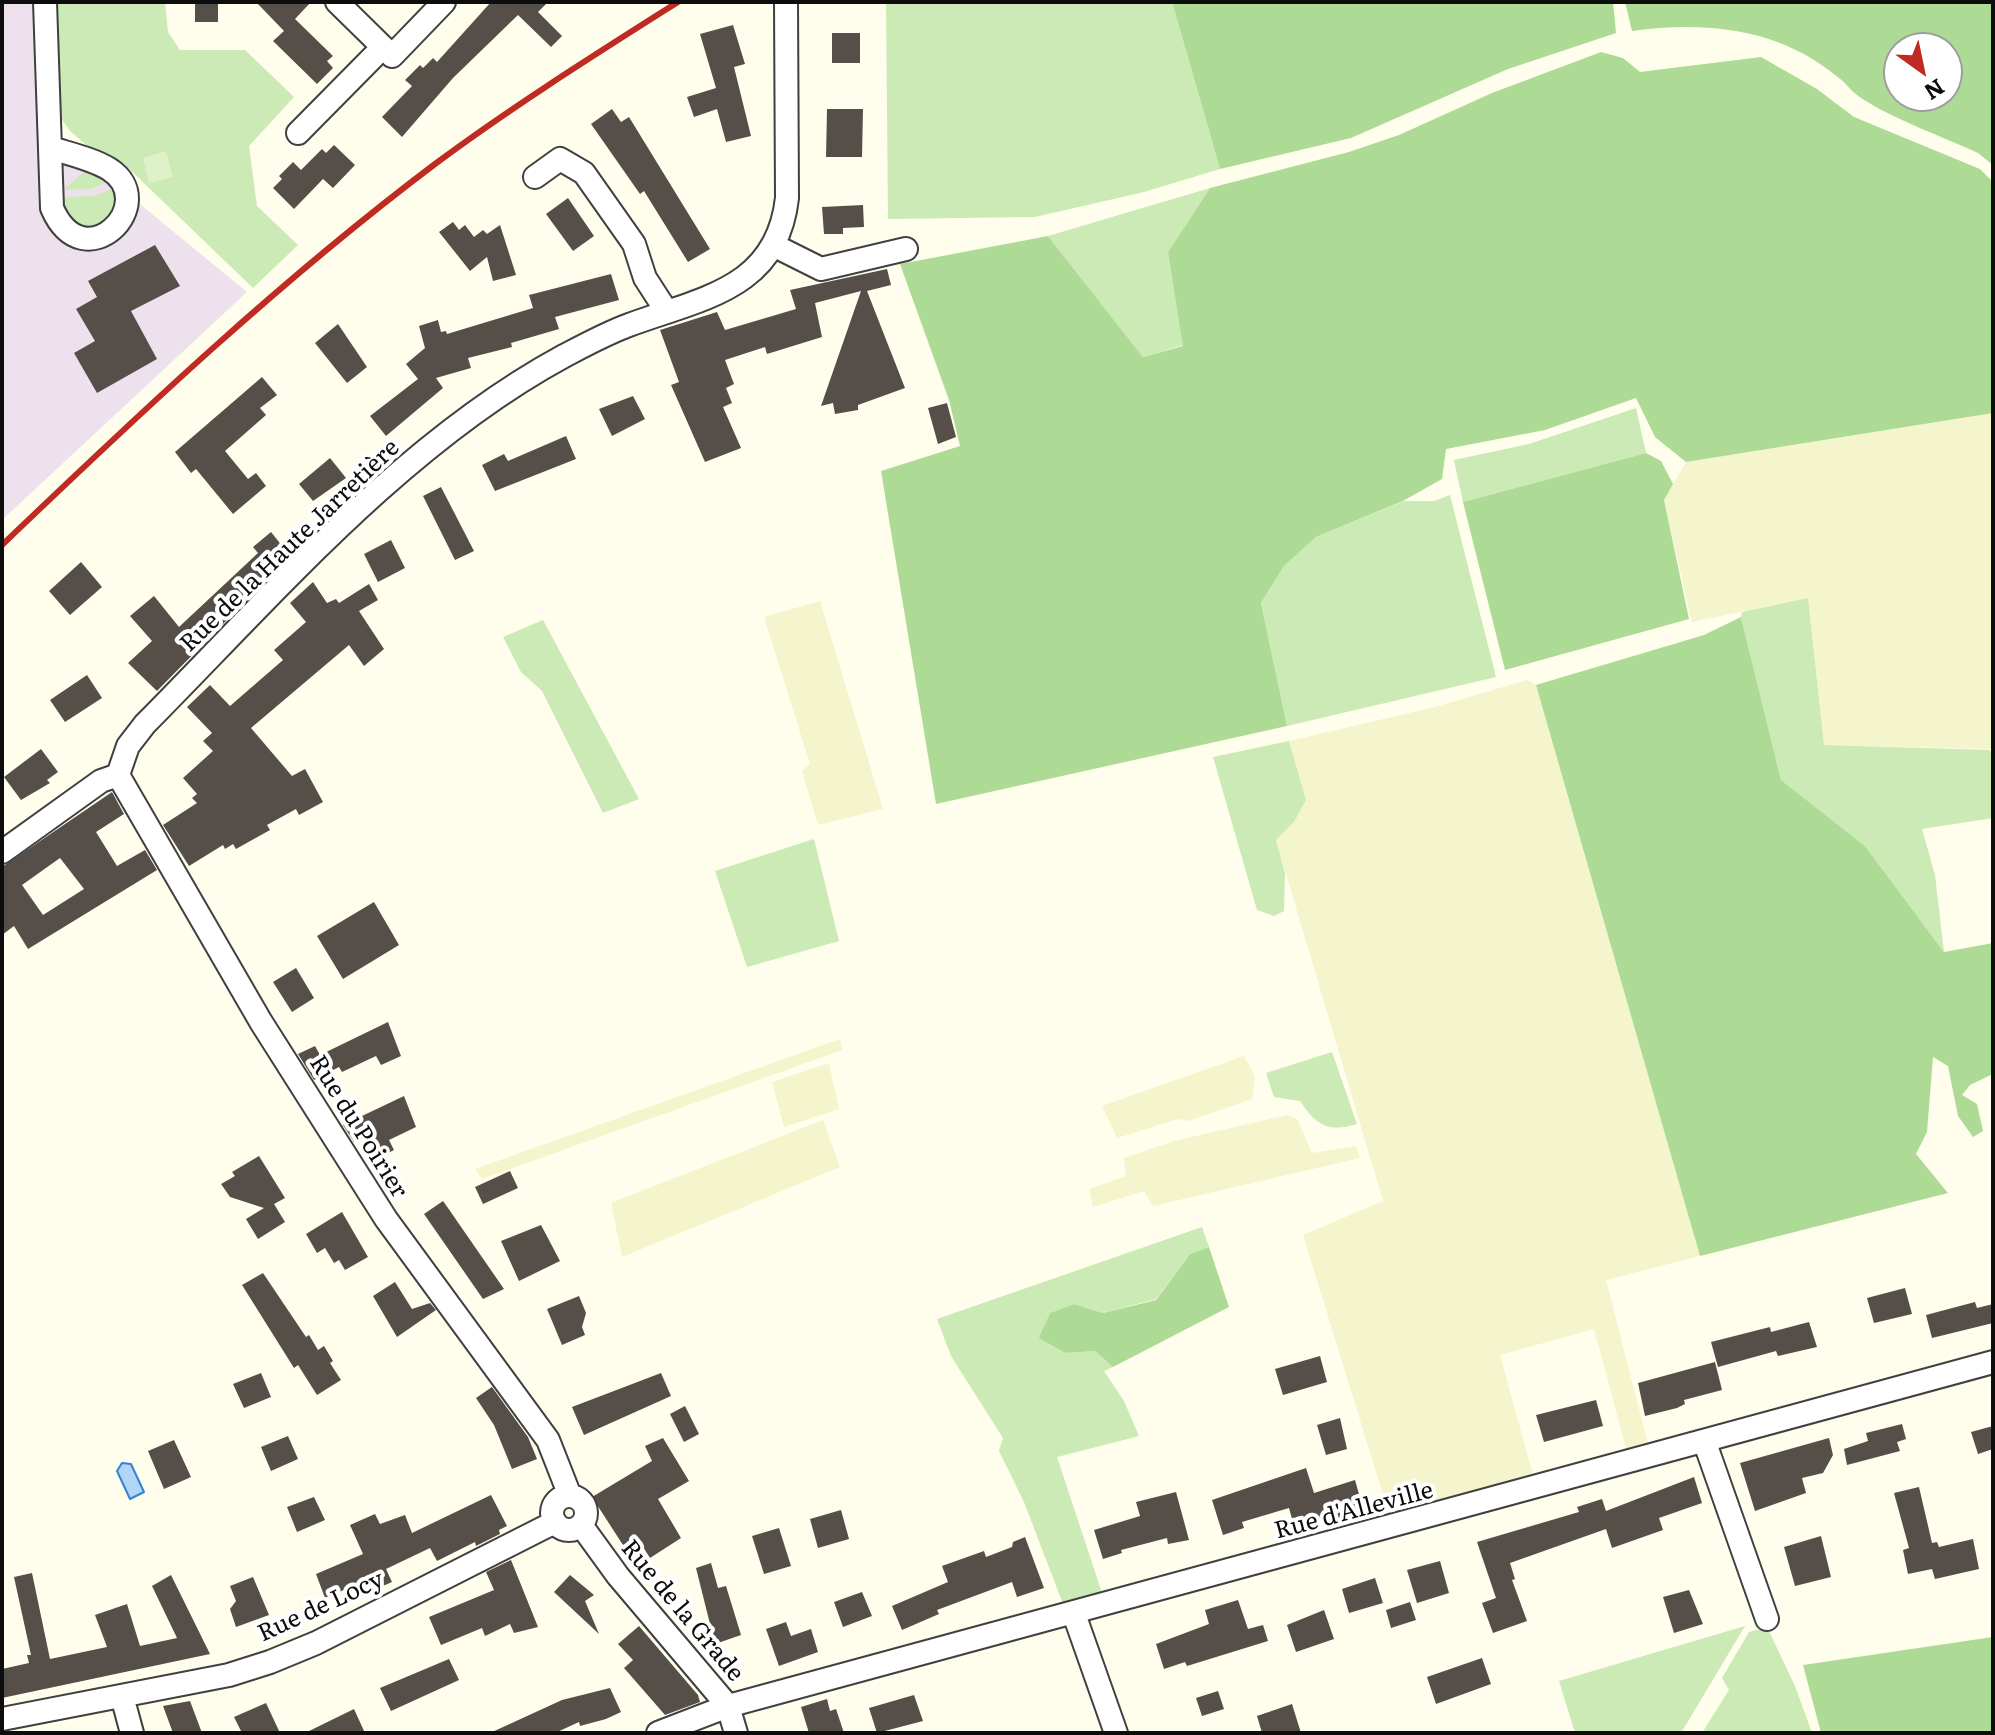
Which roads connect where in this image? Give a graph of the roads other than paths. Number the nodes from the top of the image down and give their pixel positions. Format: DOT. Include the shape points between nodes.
graph roads {
  1 [pos="45,2"];
  2 [pos="337,2"];
  3 [pos="444,2"];
  4 [pos="786,2"];
  5 [pos="383,47"];
  6 [pos="298,133"];
  7 [pos="51,148"];
  8 [pos="535,177"];
  9 [pos="775,246"];
  10 [pos="906,249"];
  11 [pos="667,312"];
  12 [pos="118,775"];
  13 [pos="2,852"];
  14 [pos="1993,1362"];
  15 [pos="1705,1443"];
  16 [pos="570,1496"];
  17 [pos="555,1522"];
  18 [pos="581,1525"];
  19 [pos="1074,1614"];
  20 [pos="1767,1619"];
  21 [pos="122,1696"];
  22 [pos="728,1706"];
  23 [pos="2,1719"];
  24 [pos="132,1733"];
  25 [pos="658,1733"];
  26 [pos="736,1733"];
  27 [pos="1116,1733"];
  1 -- 7 [label="street"];
  2 -- 5 [label="street"];
  3 -- 5 [label="street" via="392,56"];
  4 -- 9 [label="street" via="787,198"];
  5 -- 6 [label="street"];
  8 -- 11 [label="street" via="560,159 584,173 634,244 645,278"];
  9 -- 10 [label="street" via="821,269"];
  9 -- 11 [label="street, Rue de la Haute Jarretière" via="733,286"];
  11 -- 12 [label="street, Rue de la Haute Jarretière" via="562,357 509,390 382,489 145,724 128,746"];
  12 -- 13 [label="street" via="101,781"];
  12 -- 16 [label="street, Rue du Poirier" via="261,1022 386,1219 548,1440"];
  14 -- 15 [label="street, Rue d'Alleville"];
  15 -- 19 [label="street, Rue d'Alleville"];
  15 -- 20 [label="street"];
  16 -- 17 [label="street" via="553,1507"];
  16 -- 18 [label="street" via="585,1507"];
  17 -- 18 [label="street" via="564,1529"];
  17 -- 21 [label="street, Rue de Locy" via="282,1657 229,1675"];
  18 -- 22 [label="street, Rue de la Grade"];
  19 -- 22 [label="street, Rue d'Alleville"];
  19 -- 27 [label="street"];
  21 -- 23 [label="street, Rue de Locy"];
  21 -- 24 [label="street"];
  22 -- 25 [label="street, Rue d'Alleville"];
  22 -- 26 [label="street, Rue de la Grade"];
}
